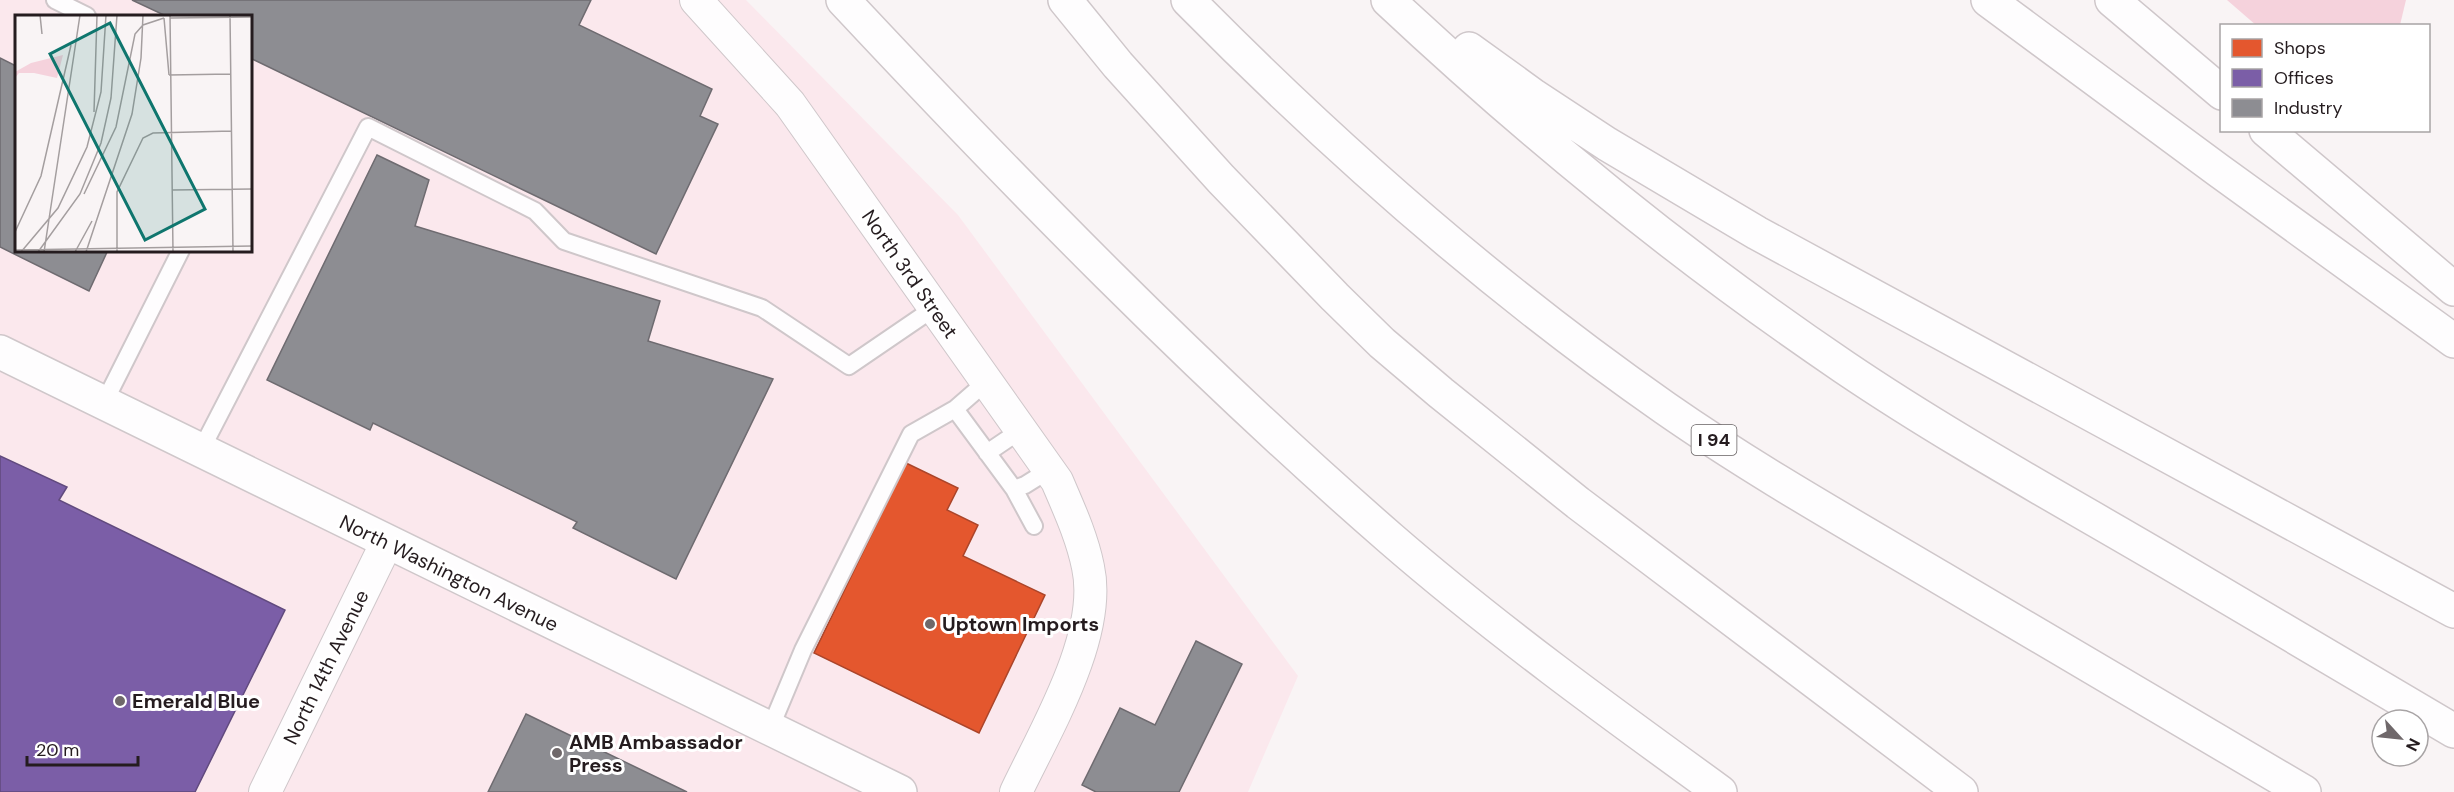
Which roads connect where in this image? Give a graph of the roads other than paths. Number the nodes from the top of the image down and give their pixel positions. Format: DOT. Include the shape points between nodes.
graph roads {
  1 [pos="55,0"];
  2 [pos="696,0"];
  3 [pos="843,0"];
  4 [pos="864,0"];
  5 [pos="1065,0"];
  6 [pos="1188,0"];
  7 [pos="1388,0"];
  8 [pos="1401,0"];
  9 [pos="1988,0"];
  10 [pos="2112,0"];
  11 [pos="85,15"];
  12 [pos="2220,91"];
  13 [pos="2268,132"];
  14 [pos="1053,222"];
  15 [pos="180,252"];
  16 [pos="2454,289"];
  17 [pos="934,308"];
  18 [pos="2454,341"];
  19 [pos="0,351"];
  20 [pos="986,382"];
  21 [pos="104,403"];
  22 [pos="955,409"];
  23 [pos="1021,430"];
  24 [pos="201,450"];
  25 [pos="987,453"];
  26 [pos="1049,470"];
  27 [pos="1014,489"];
  28 [pos="1034,526"];
  29 [pos="387,542"];
  30 [pos="2454,611"];
  31 [pos="770,729"];
  32 [pos="2454,731"];
  33 [pos="265,792"];
  34 [pos="900,792"];
  35 [pos="1016,792"];
  36 [pos="1720,792"];
  37 [pos="1961,792"];
  38 [pos="2304,792"];
  1 -- 11 [label="lane"];
  2 -- 17 [label="street, North 3rd Street" via="790,104"];
  3 -- 14 [label="main road"];
  4 -- 14 [label="main road"];
  5 -- 37 [label="main road" via="1221,179 1382,343 1578,503"];
  6 -- 38 [label="main road, I 94" via="1322,130 1452,244 1534,313 1622,377 1804,498"];
  7 -- 32 [label="main road" via="1470,76 1602,186 1733,290 1836,362 1919,417"];
  8 -- 30 [label="main road" via="1534,96 1747,228"];
  9 -- 18 [label="main road"];
  10 -- 12 [label="main road"];
  13 -- 16 [label="main road"];
  14 -- 36 [label="main road" via="1256,418 1392,540 1528,649"];
  15 -- 21 [label="lane"];
  17 -- 20 [label="street, North 3rd Street"];
  17 -- 24 [label="lane" via="849,366 762,308 564,242 535,211 368,127"];
  19 -- 21 [label="main road, North Washington Avenue"];
  20 -- 22 [label="lane"];
  20 -- 23 [label="street, North 3rd Street"];
  21 -- 24 [label="main road, North Washington Avenue"];
  22 -- 25 [label="lane"];
  22 -- 31 [label="lane" via="910,434 803,650"];
  23 -- 25 [label="lane"];
  23 -- 26 [label="street, North 3rd Street"];
  24 -- 29 [label="main road, North Washington Avenue"];
  25 -- 27 [label="lane"];
  26 -- 27 [label="lane"];
  26 -- 35 [label="street, North 3rd Street" via="1074,521 1089,569 1089,610 1080,656"];
  27 -- 28 [label="lane"];
  29 -- 31 [label="main road, North Washington Avenue"];
  29 -- 33 [label="street, North 14th Avenue"];
  31 -- 34 [label="main road, North Washington Avenue"];
}
